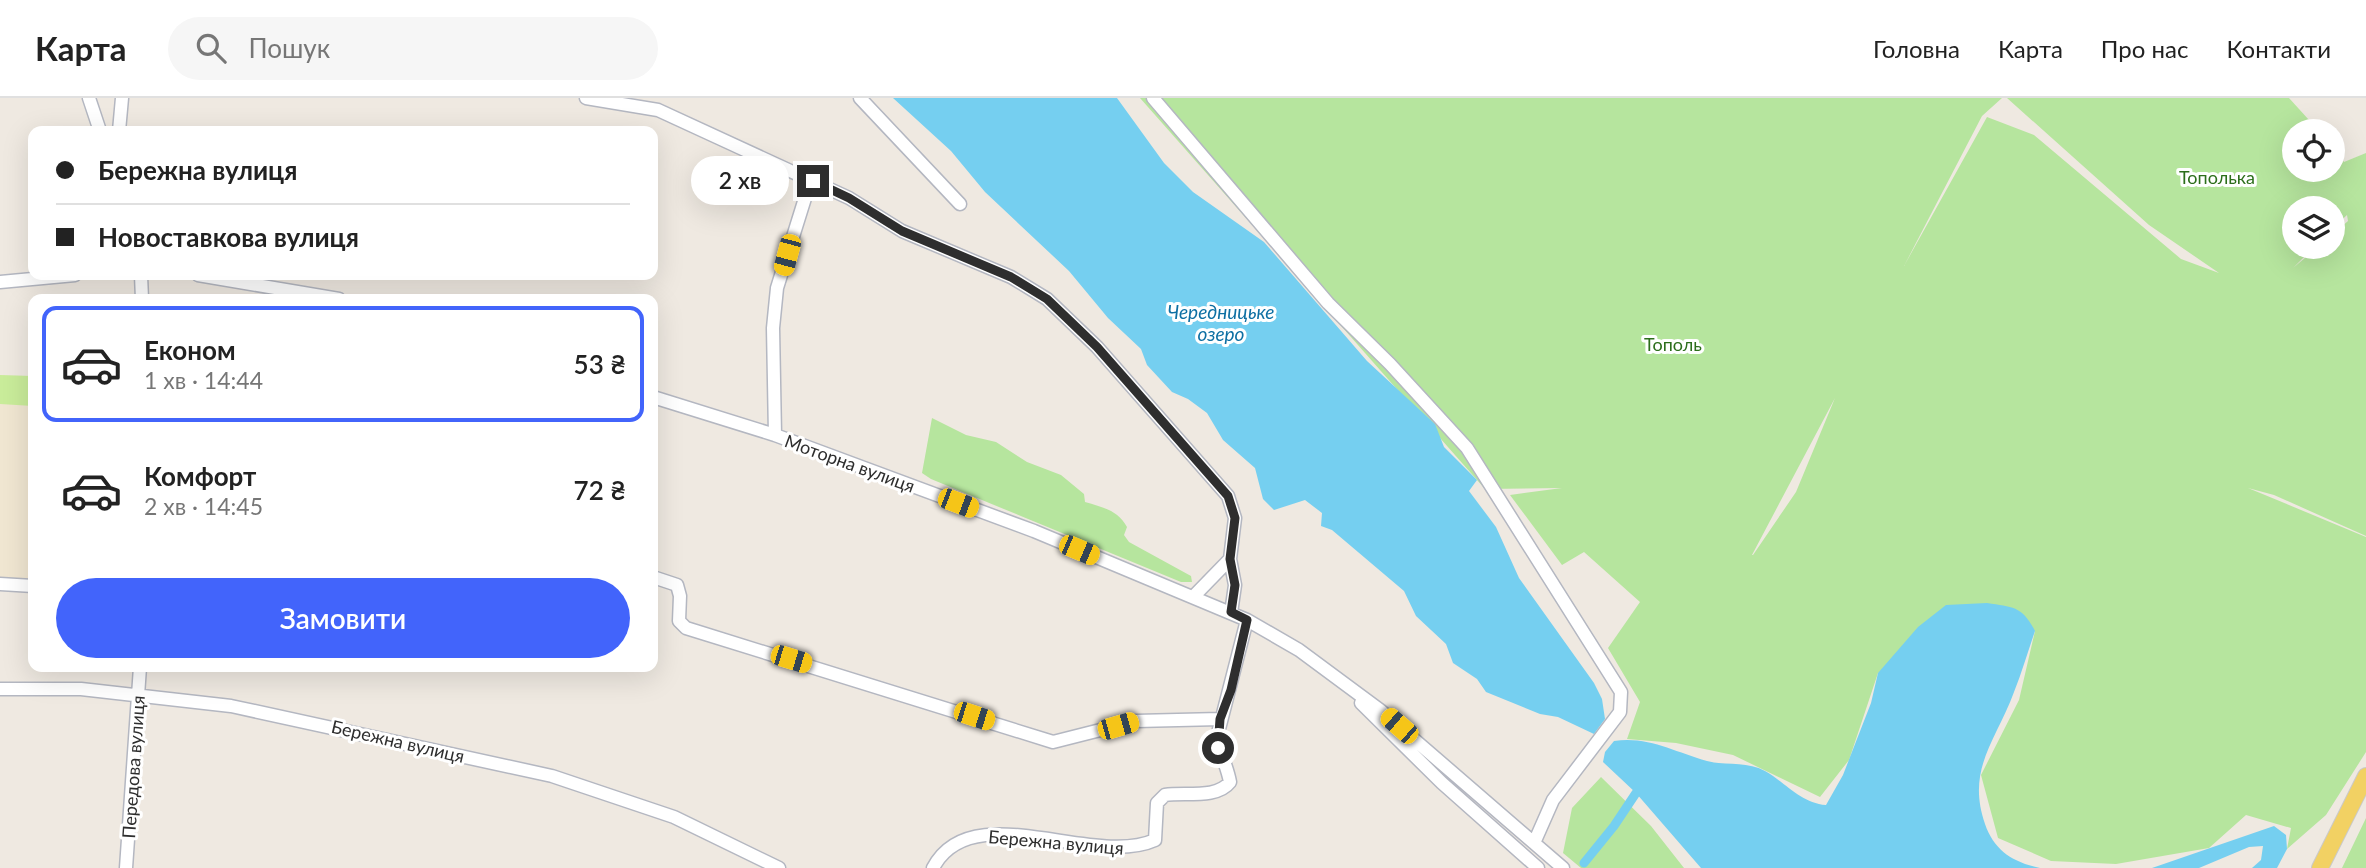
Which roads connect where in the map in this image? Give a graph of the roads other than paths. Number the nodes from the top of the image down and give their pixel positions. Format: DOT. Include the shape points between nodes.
graph roads {
  1 [pos="89,98"];
  2 [pos="122,98"];
  3 [pos="586,98"];
  4 [pos="860,98"];
  5 [pos="1153,98"];
  6 [pos="98,126"];
  7 [pos="120,126"];
  8 [pos="813,181"];
  9 [pos="960,204"];
  10 [pos="28,279"];
  11 [pos="227,280"];
  12 [pos="0,282"];
  13 [pos="310,294"];
  14 [pos="658,399"];
  15 [pos="775,435"];
  16 [pos="1230,559"];
  17 [pos="658,578"];
  18 [pos="0,584"];
  19 [pos="28,586"];
  20 [pos="1194,597"];
  21 [pos="1231,612"];
  22 [pos="1247,620"];
  23 [pos="140,672"];
  24 [pos="1344,685"];
  25 [pos="0,689"];
  26 [pos="139,693"];
  27 [pos="1220,719"];
  28 [pos="2366,776"];
  29 [pos="1534,844"];
  30 [pos="127,868"];
  31 [pos="779,868"];
  32 [pos="933,868"];
  33 [pos="1538,868"];
  34 [pos="1563,868"];
  35 [pos="2322,868"];
  1 -- 6 [label="street"];
  2 -- 7 [label="street"];
  3 -- 8 [label="street" via="658,110"];
  4 -- 9 [label="street"];
  5 -- 29 [label="street" via="1328,303 1467,448 1622,692 1620,712 1553,800"];
  8 -- 15 [label="street" via="778,288 773,328"];
  8 -- 16 [label="street" via="902,231 1011,277 1064,313 1228,496 1235,518"];
  10 -- 12 [label="street"];
  11 -- 13 [label="street"];
  14 -- 15 [label="street, Моторна вулиця"];
  15 -- 20 [label="street, Моторна вулиця" via="1034,531"];
  16 -- 20 [label="street"];
  16 -- 21 [label="street" via="1235,585"];
  17 -- 27 [label="street" via="677,584 679,621 686,628 1053,742 1136,721"];
  18 -- 19 [label="street"];
  20 -- 21 [label="street, Моторна вулиця"];
  21 -- 22 [label="street, Моторна вулиця"];
  22 -- 24 [label="street, Моторна вулиця" via="1299,650"];
  22 -- 27 [label="street, Бережна вулиця"];
  23 -- 26 [label="street, Передова вулиця"];
  24 -- 29 [label="street" via="1380,710"];
  24 -- 33 [label="street" via="1442,783"];
  25 -- 26 [label="street, Бережна вулиця"];
  26 -- 30 [label="street, Передова вулиця"];
  26 -- 31 [label="street, Бережна вулиця" via="322,724 552,776 674,817"];
  27 -- 32 [label="street, Бережна вулиця" via="1218,748 1230,782 1215,792 1161,797 1152,842 1108,850 1013,835 982,835 948,850"];
  28 -- 35 [label="main road"];
  29 -- 34 [label="street"];
}
